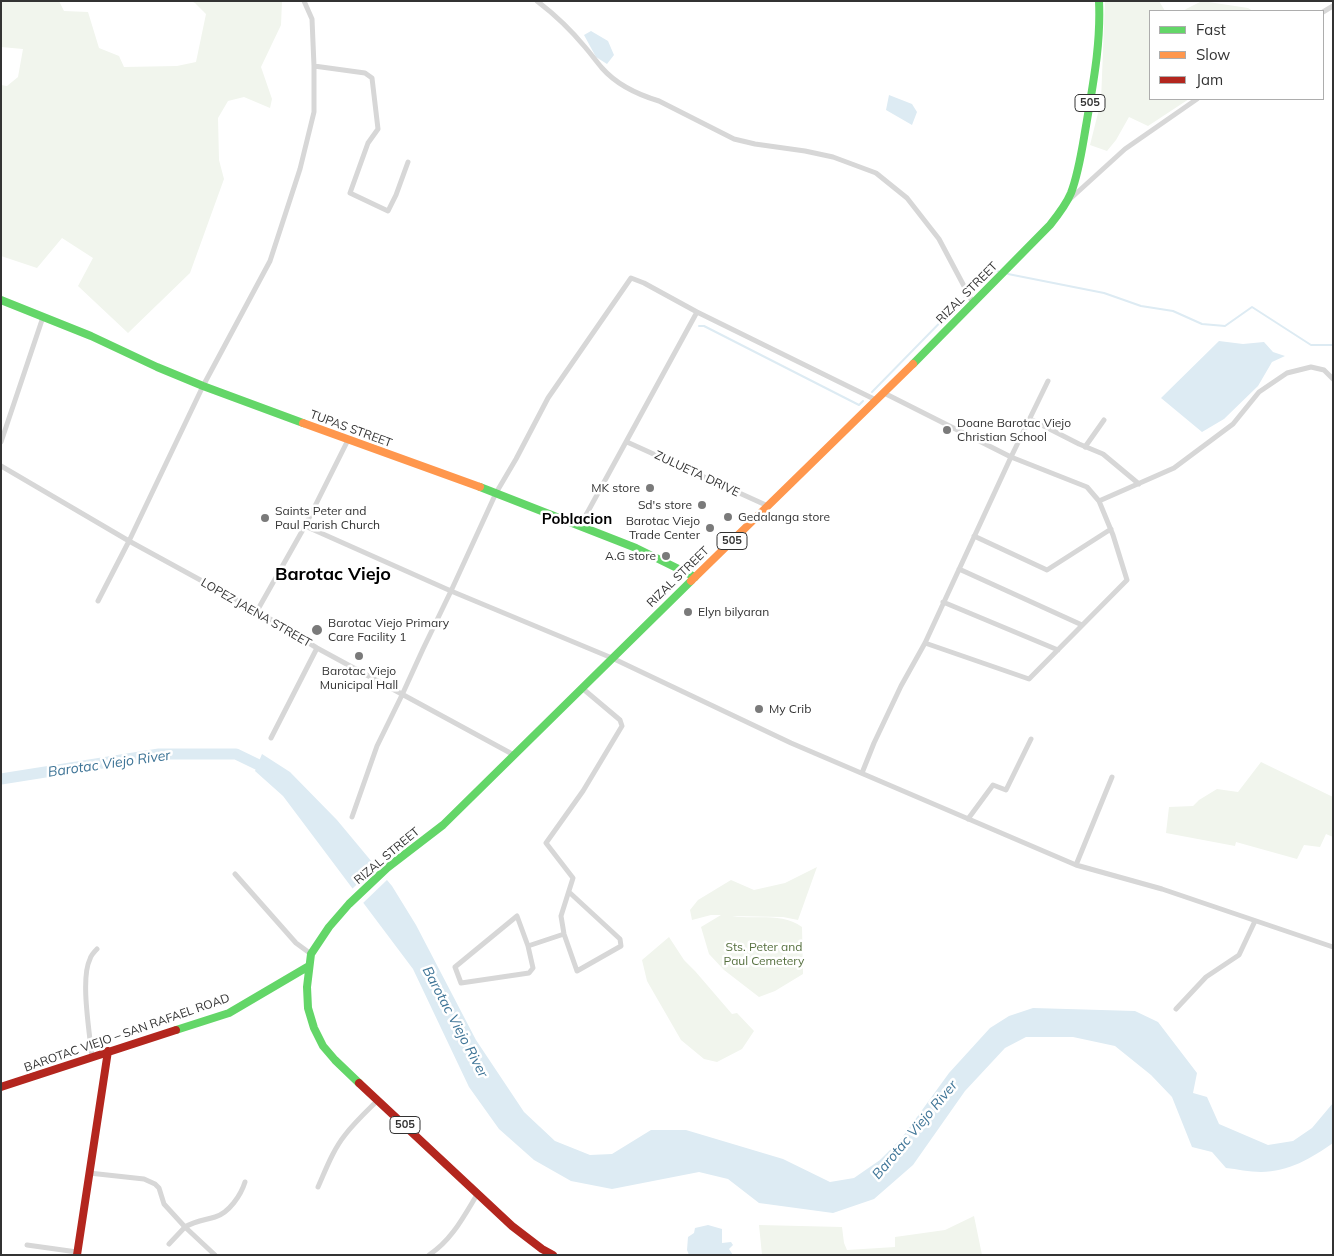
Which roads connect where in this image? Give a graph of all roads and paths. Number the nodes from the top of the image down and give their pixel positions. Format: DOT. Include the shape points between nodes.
graph roads {
  1 [pos="304,1"];
  2 [pos="537,1"];
  3 [pos="1098,1"];
  4 [pos="314,66"];
  5 [pos="1196,100"];
  6 [pos="408,162"];
  7 [pos="1066,203"];
  8 [pos="1,300"];
  9 [pos="973,304"];
  10 [pos="697,312"];
  11 [pos="43,317"];
  12 [pos="1333,379"];
  13 [pos="1048,381"];
  14 [pos="203,386"];
  15 [pos="884,393"];
  16 [pos="876,400"];
  17 [pos="1030,419"];
  18 [pos="1104,420"];
  19 [pos="348,440"];
  20 [pos="1,442"];
  21 [pos="627,442"];
  22 [pos="1085,447"];
  23 [pos="1011,457"];
  24 [pos="1,466"];
  25 [pos="1139,484"];
  26 [pos="496,493"];
  27 [pos="1098,501"];
  28 [pos="768,506"];
  29 [pos="305,526"];
  30 [pos="580,526"];
  31 [pos="1111,529"];
  32 [pos="974,536"];
  33 [pos="129,541"];
  34 [pos="959,569"];
  35 [pos="695,577"];
  36 [pos="451,591"];
  37 [pos="98,601"];
  38 [pos="943,602"];
  39 [pos="257,611"];
  40 [pos="1082,626"];
  41 [pos="924,643"];
  42 [pos="317,648"];
  43 [pos="1058,650"];
  44 [pos="612,658"];
  45 [pos="582,688"];
  46 [pos="402,695"];
  47 [pos="271,738"];
  48 [pos="1031,739"];
  49 [pos="514,755"];
  50 [pos="862,773"];
  51 [pos="1112,777"];
  52 [pos="352,817"];
  53 [pos="968,819"];
  54 [pos="1076,865"];
  55 [pos="235,874"];
  56 [pos="569,892"];
  57 [pos="1255,921"];
  58 [pos="564,934"];
  59 [pos="528,946"];
  60 [pos="1333,947"];
  61 [pos="97,949"];
  62 [pos="312,954"];
  63 [pos="309,966"];
  64 [pos="1176,1009"];
  65 [pos="108,1051"];
  66 [pos="92,1058"];
  67 [pos="1,1087"];
  68 [pos="378,1100"];
  69 [pos="89,1173"];
  70 [pos="245,1182"];
  71 [pos="318,1187"];
  72 [pos="478,1193"];
  73 [pos="186,1226"];
  74 [pos="170,1244"];
  75 [pos="27,1245"];
  76 [pos="77,1254"];
  77 [pos="215,1255"];
  78 [pos="429,1255"];
  79 [pos="553,1255"];
  1 -- 4 [label="street" via="312,20"];
  2 -- 9 [label="street" via="584,45 603,70 628,88 734,139 833,157 876,173 906,198 939,239"];
  3 -- 7 [label="main road, 505" via="1094,79 1081,155"];
  4 -- 6 [label="street" via="365,73 372,78 378,129 368,143 350,193 388,211"];
  4 -- 14 [label="street" via="314,112 300,169 270,261"];
  5 -- 7 [label="street" via="1125,149"];
  7 -- 9 [label="main road, RIZAL STREET / 505" via="1050,225"];
  8 -- 11 [label="main road, TUPAS STREET"];
  9 -- 15 [label="main road, RIZAL STREET / 505"];
  10 -- 16 [label="street"];
  10 -- 21 [label="street"];
  10 -- 26 [label="street" via="631,278 548,398"];
  11 -- 14 [label="main road, TUPAS STREET"];
  11 -- 20 [label="street"];
  12 -- 25 [label="street" via="1324,370 1311,367 1288,373 1259,392 1233,424 1174,468"];
  13 -- 17 [label="street"];
  14 -- 19 [label="main road, TUPAS STREET"];
  14 -- 33 [label="street"];
  15 -- 16 [label="main road, RIZAL STREET / 505"];
  15 -- 23 [label="street"];
  16 -- 28 [label="main road, RIZAL STREET / 505"];
  17 -- 22 [label="street"];
  17 -- 23 [label="street"];
  18 -- 22 [label="street"];
  19 -- 26 [label="main road, TUPAS STREET"];
  19 -- 29 [label="street"];
  21 -- 28 [label="street, ZULUETA DRIVE"];
  21 -- 30 [label="street"];
  22 -- 25 [label="street" via="1103,454"];
  23 -- 27 [label="street" via="1087,487"];
  23 -- 32 [label="street"];
  24 -- 33 [label="street, LOPEZ JAENA STREET"];
  25 -- 27 [label="street"];
  26 -- 30 [label="main road, TUPAS STREET"];
  26 -- 36 [label="street"];
  27 -- 31 [label="street"];
  28 -- 35 [label="main road, RIZAL STREET / 505"];
  29 -- 36 [label="street"];
  29 -- 39 [label="street"];
  30 -- 35 [label="main road, TUPAS STREET" via="636,548"];
  31 -- 32 [label="street" via="1048,570"];
  31 -- 40 [label="street" via="1127,580"];
  32 -- 34 [label="street"];
  33 -- 37 [label="street"];
  33 -- 39 [label="street, LOPEZ JAENA STREET"];
  34 -- 38 [label="street"];
  34 -- 40 [label="street"];
  35 -- 44 [label="main road, RIZAL STREET / 505"];
  36 -- 44 [label="street"];
  36 -- 46 [label="street"];
  38 -- 41 [label="street"];
  38 -- 43 [label="street"];
  39 -- 42 [label="street, LOPEZ JAENA STREET"];
  40 -- 43 [label="street"];
  41 -- 43 [label="street" via="1029,679"];
  41 -- 50 [label="street"];
  42 -- 46 [label="street, LOPEZ JAENA STREET"];
  42 -- 47 [label="street"];
  44 -- 45 [label="main road, RIZAL STREET / 505"];
  44 -- 50 [label="street"];
  45 -- 49 [label="main road, RIZAL STREET / 505"];
  45 -- 56 [label="street" via="620,720 622,726 583,791 546,843 573,878"];
  46 -- 49 [label="street, LOPEZ JAENA STREET"];
  46 -- 52 [label="street" via="377,746"];
  48 -- 53 [label="street" via="1006,790 993,785"];
  49 -- 62 [label="main road, RIZAL STREET / 505" via="443,825 387,868 349,904"];
  50 -- 53 [label="street"];
  51 -- 54 [label="street"];
  53 -- 54 [label="street"];
  54 -- 57 [label="street" via="1162,888"];
  55 -- 62 [label="street" via="296,943"];
  56 -- 58 [label="street" via="561,916"];
  56 -- 58 [label="street" via="620,939 621,946 577,971"];
  57 -- 60 [label="street"];
  57 -- 64 [label="street" via="1239,955 1206,976"];
  58 -- 59 [label="street"];
  59 -- 59 [label="street" via="533,968 528,973 461,983 454,967 517,916"];
  61 -- 66 [label="street" via="86,972"];
  62 -- 63 [label="main road, RIZAL STREET / 505"];
  63 -- 65 [label="main road, BAROTAC VIEJO – SAN RAFAEL ROAD" via="229,1013"];
  63 -- 68 [label="main road, 505" via="308,1008 323,1046"];
  65 -- 66 [label="main road, BAROTAC VIEJO – SAN RAFAEL ROAD"];
  65 -- 69 [label="main road"];
  66 -- 67 [label="main road, BAROTAC VIEJO – SAN RAFAEL ROAD"];
  68 -- 71 [label="street" via="345,1135"];
  68 -- 72 [label="main road, 505"];
  69 -- 73 [label="street" via="155,1184 164,1204"];
  69 -- 76 [label="main road"];
  70 -- 73 [label="street" via="238,1198 223,1213"];
  72 -- 78 [label="street" via="446,1241"];
  72 -- 79 [label="main road, 505" via="512,1226"];
  73 -- 74 [label="street"];
  73 -- 77 [label="street"];
  75 -- 76 [label="street"];
}
